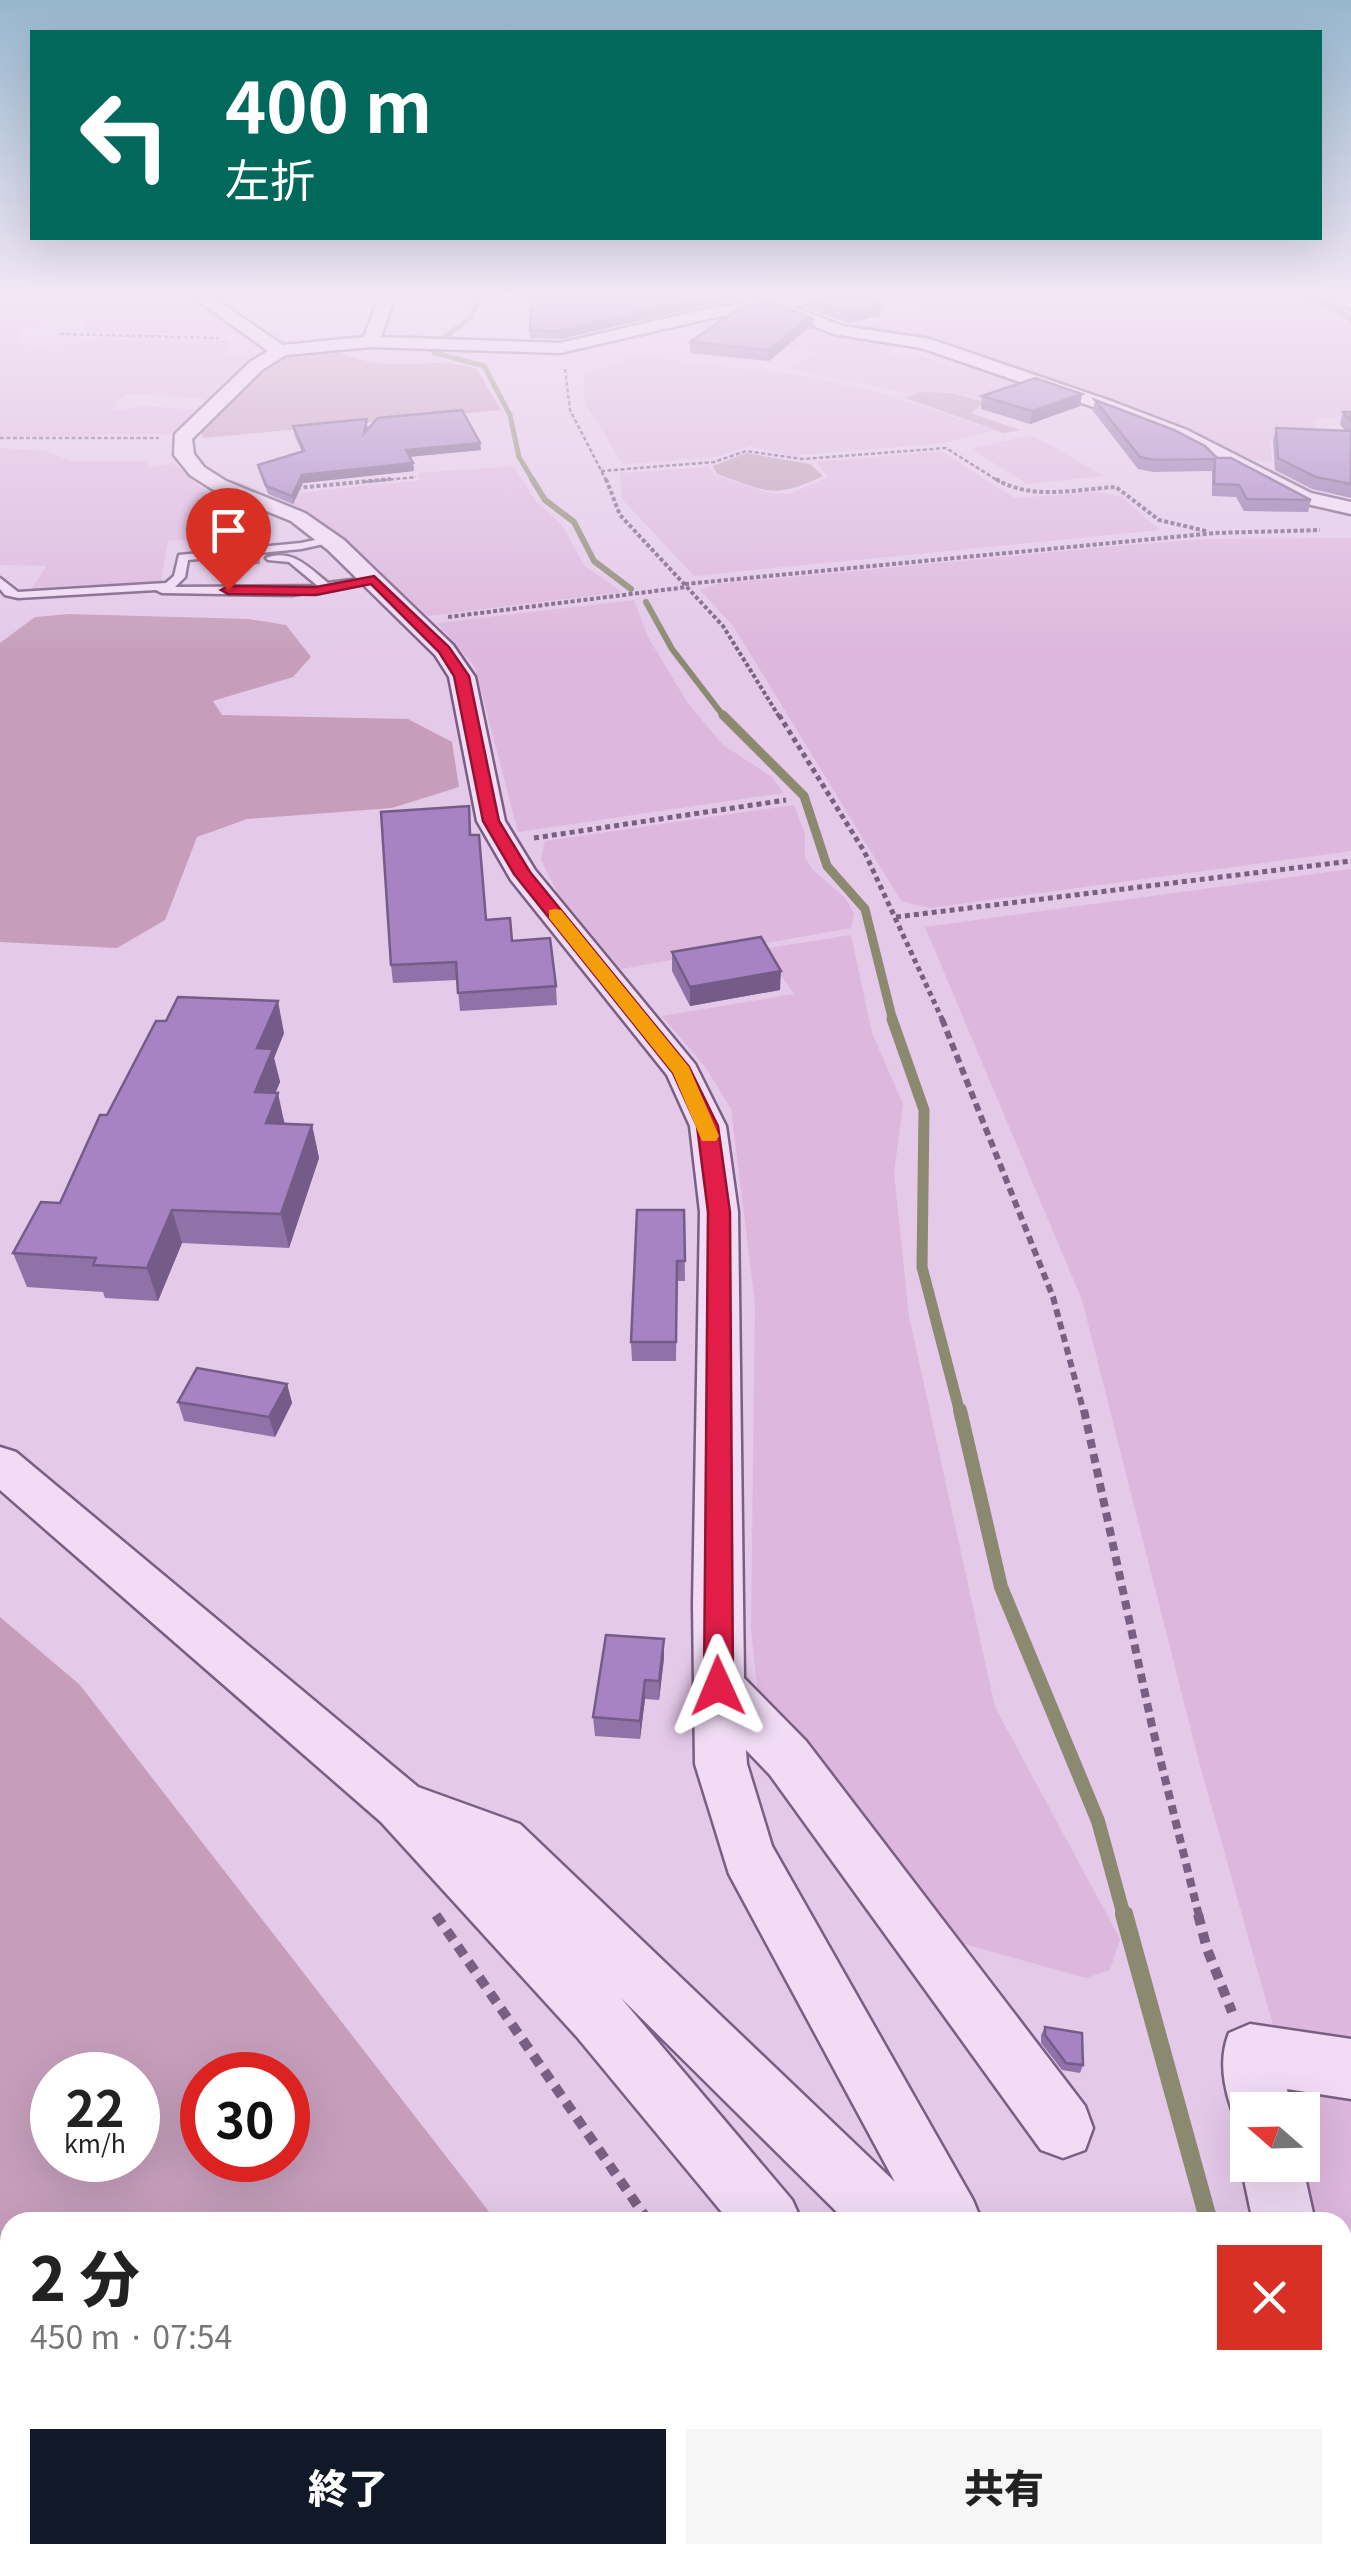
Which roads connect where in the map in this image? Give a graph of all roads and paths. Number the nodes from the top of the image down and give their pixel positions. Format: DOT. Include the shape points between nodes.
graph roads {
  1 [pos="204,417"];
  2 [pos="573,417"];
  3 [pos="1135,417"];
  4 [pos="0,438"];
  5 [pos="182,438"];
  6 [pos="601,470"];
  7 [pos="416,477"];
  8 [pos="241,494"];
  9 [pos="1351,508"];
  10 [pos="1324,530"];
  11 [pos="1215,533"];
  12 [pos="329,540"];
  13 [pos="198,578"];
  14 [pos="374,580"];
  15 [pos="0,581"];
  16 [pos="685,585"];
  17 [pos="334,588"];
  18 [pos="0,602"];
  19 [pos="418,623"];
  20 [pos="786,800"];
  21 [pos="504,842"];
  22 [pos="1351,861"];
  23 [pos="896,917"];
  24 [pos="0,1464"];
  25 [pos="718,1686"];
  26 [pos="400,1805"];
  27 [pos="426,1901"];
  28 [pos="1351,2069"];
  29 [pos="1256,2082"];
  30 [pos="1063,2128"];
  31 [pos="1276,2182"];
  32 [pos="642,2212"];
  33 [pos="762,2212"];
  34 [pos="881,2212"];
  35 [pos="945,2212"];
  36 [pos="1282,2212"];
  1 -- 5 [label="street"];
  2 -- 6 [label="path"];
  3 -- 9 [label="street" via="1305,498"];
  4 -- 5 [label="path"];
  5 -- 8 [label="street" via="184,456 197,470"];
  6 -- 11 [label="path" via="714,462 746,451 802,458 946,448 1012,489 1116,488 1159,520"];
  6 -- 16 [label="path" via="620,515"];
  7 -- 8 [label="path"];
  8 -- 12 [label="street" via="298,517"];
  10 -- 11 [label="path"];
  11 -- 16 [label="path"];
  12 -- 14 [label="street"];
  12 -- 15 [label="lane" via="183,557 179,577 169,586 18,594"];
  13 -- 17 [label="lane" via="292,592"];
  13 -- 17 [label="lane" via="292,559"];
  13 -- 18 [label="lane"];
  14 -- 17 [label="lane"];
  14 -- 19 [label="street"];
  16 -- 19 [label="path"];
  16 -- 23 [label="path" via="756,676 864,851"];
  19 -- 21 [label="street" via="462,676 491,821"];
  20 -- 21 [label="path"];
  21 -- 25 [label="street" via="522,874 682,1072 708,1126 719,1212"];
  22 -- 23 [label="path"];
  23 -- 29 [label="path" via="1052,1297 1090,1434 1206,1948"];
  24 -- 26 [label="street"];
  25 -- 30 [label="street" via="788,1758"];
  25 -- 35 [label="street" via="721,1764 748,1856"];
  26 -- 33 [label="street" via="598,2016"];
  26 -- 34 [label="street" via="501,1842"];
  27 -- 32 [label="path"];
  28 -- 29 [label="street"];
  31 -- 36 [label="street"];
}
